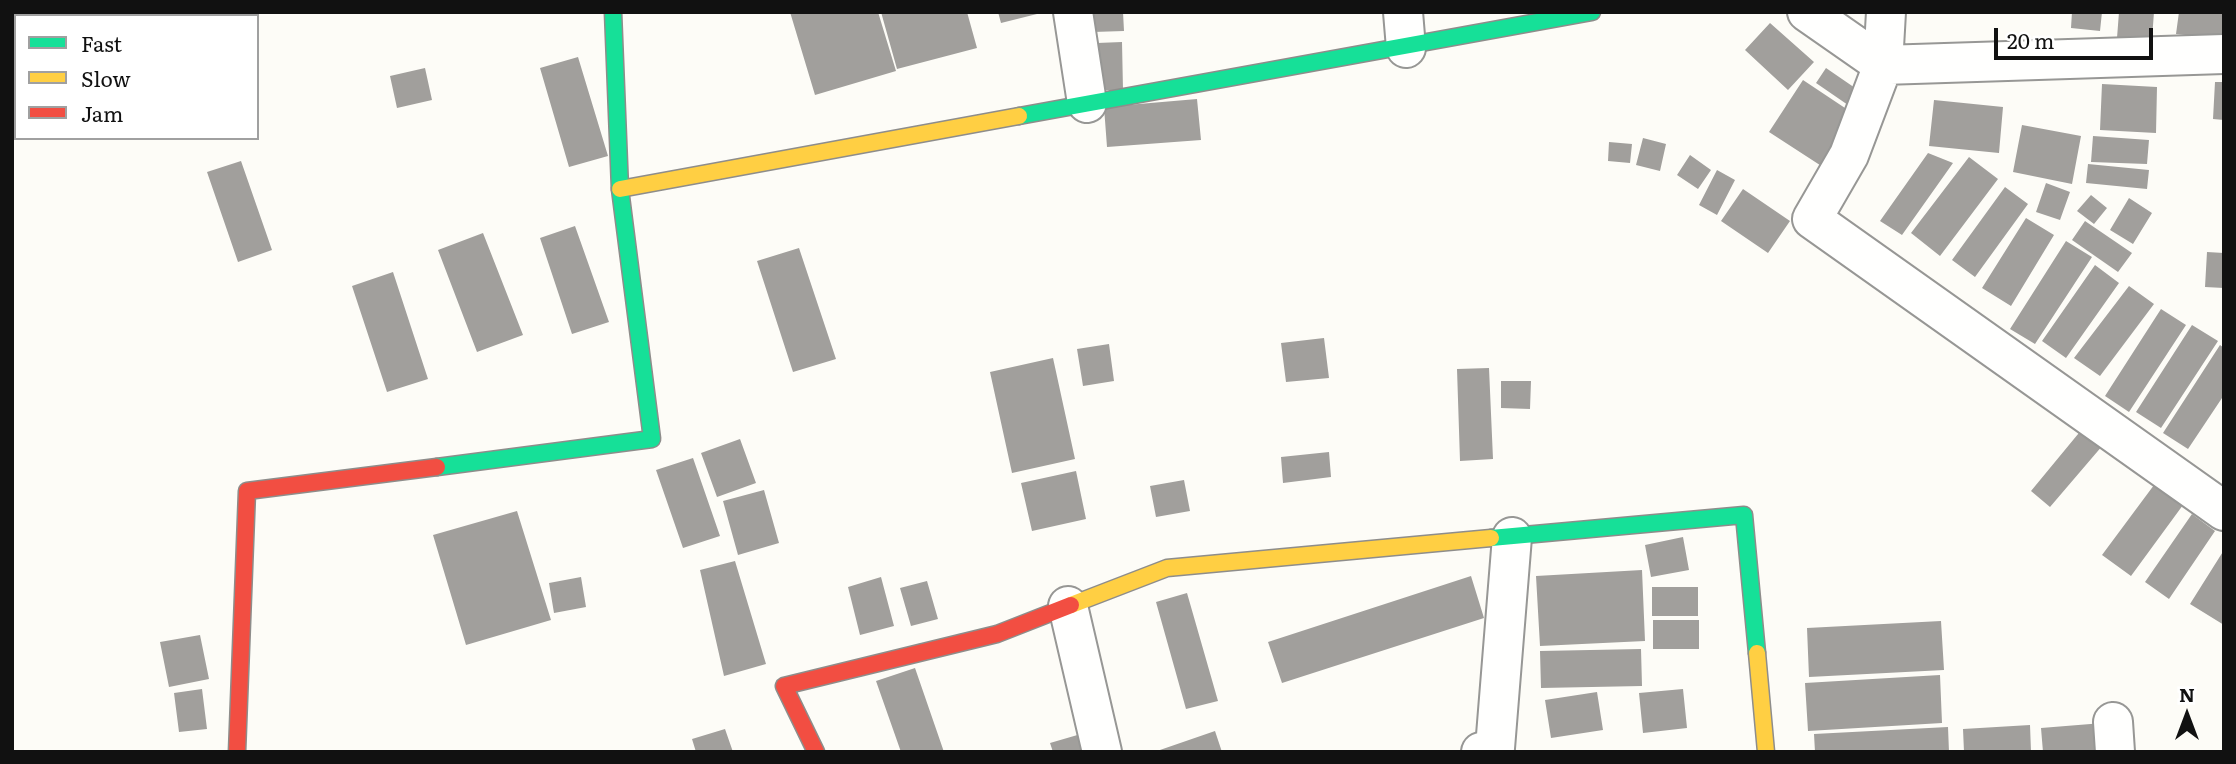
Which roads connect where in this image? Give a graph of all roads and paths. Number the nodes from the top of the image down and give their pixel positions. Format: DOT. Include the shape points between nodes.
graph roads {
  1 [pos="613,12"];
  2 [pos="1073,12"];
  3 [pos="1592,12"];
  4 [pos="1807,12"];
  5 [pos="1886,12"];
  6 [pos="1405,30"];
  7 [pos="2224,54"];
  8 [pos="1883,65"];
  9 [pos="1087,103"];
  10 [pos="621,189"];
  11 [pos="2224,511"];
  12 [pos="1511,537"];
  13 [pos="1068,606"];
  14 [pos="1491,751"];
  15 [pos="237,752"];
  16 [pos="816,752"];
  17 [pos="1102,752"];
  18 [pos="1766,752"];
  1 -- 10 [label="street"];
  2 -- 9 [label="street"];
  3 -- 6 [label="street"];
  4 -- 8 [label="street"];
  5 -- 8 [label="street"];
  6 -- 9 [label="street"];
  7 -- 8 [label="street"];
  8 -- 11 [label="street" via="1849,156 1812,219"];
  9 -- 10 [label="street"];
  10 -- 15 [label="street" via="652,439 247,491"];
  12 -- 13 [label="street" via="1167,568"];
  12 -- 14 [label="street"];
  12 -- 18 [label="street" via="1744,515"];
  13 -- 16 [label="street" via="997,634 784,687"];
  13 -- 17 [label="street"];
}
